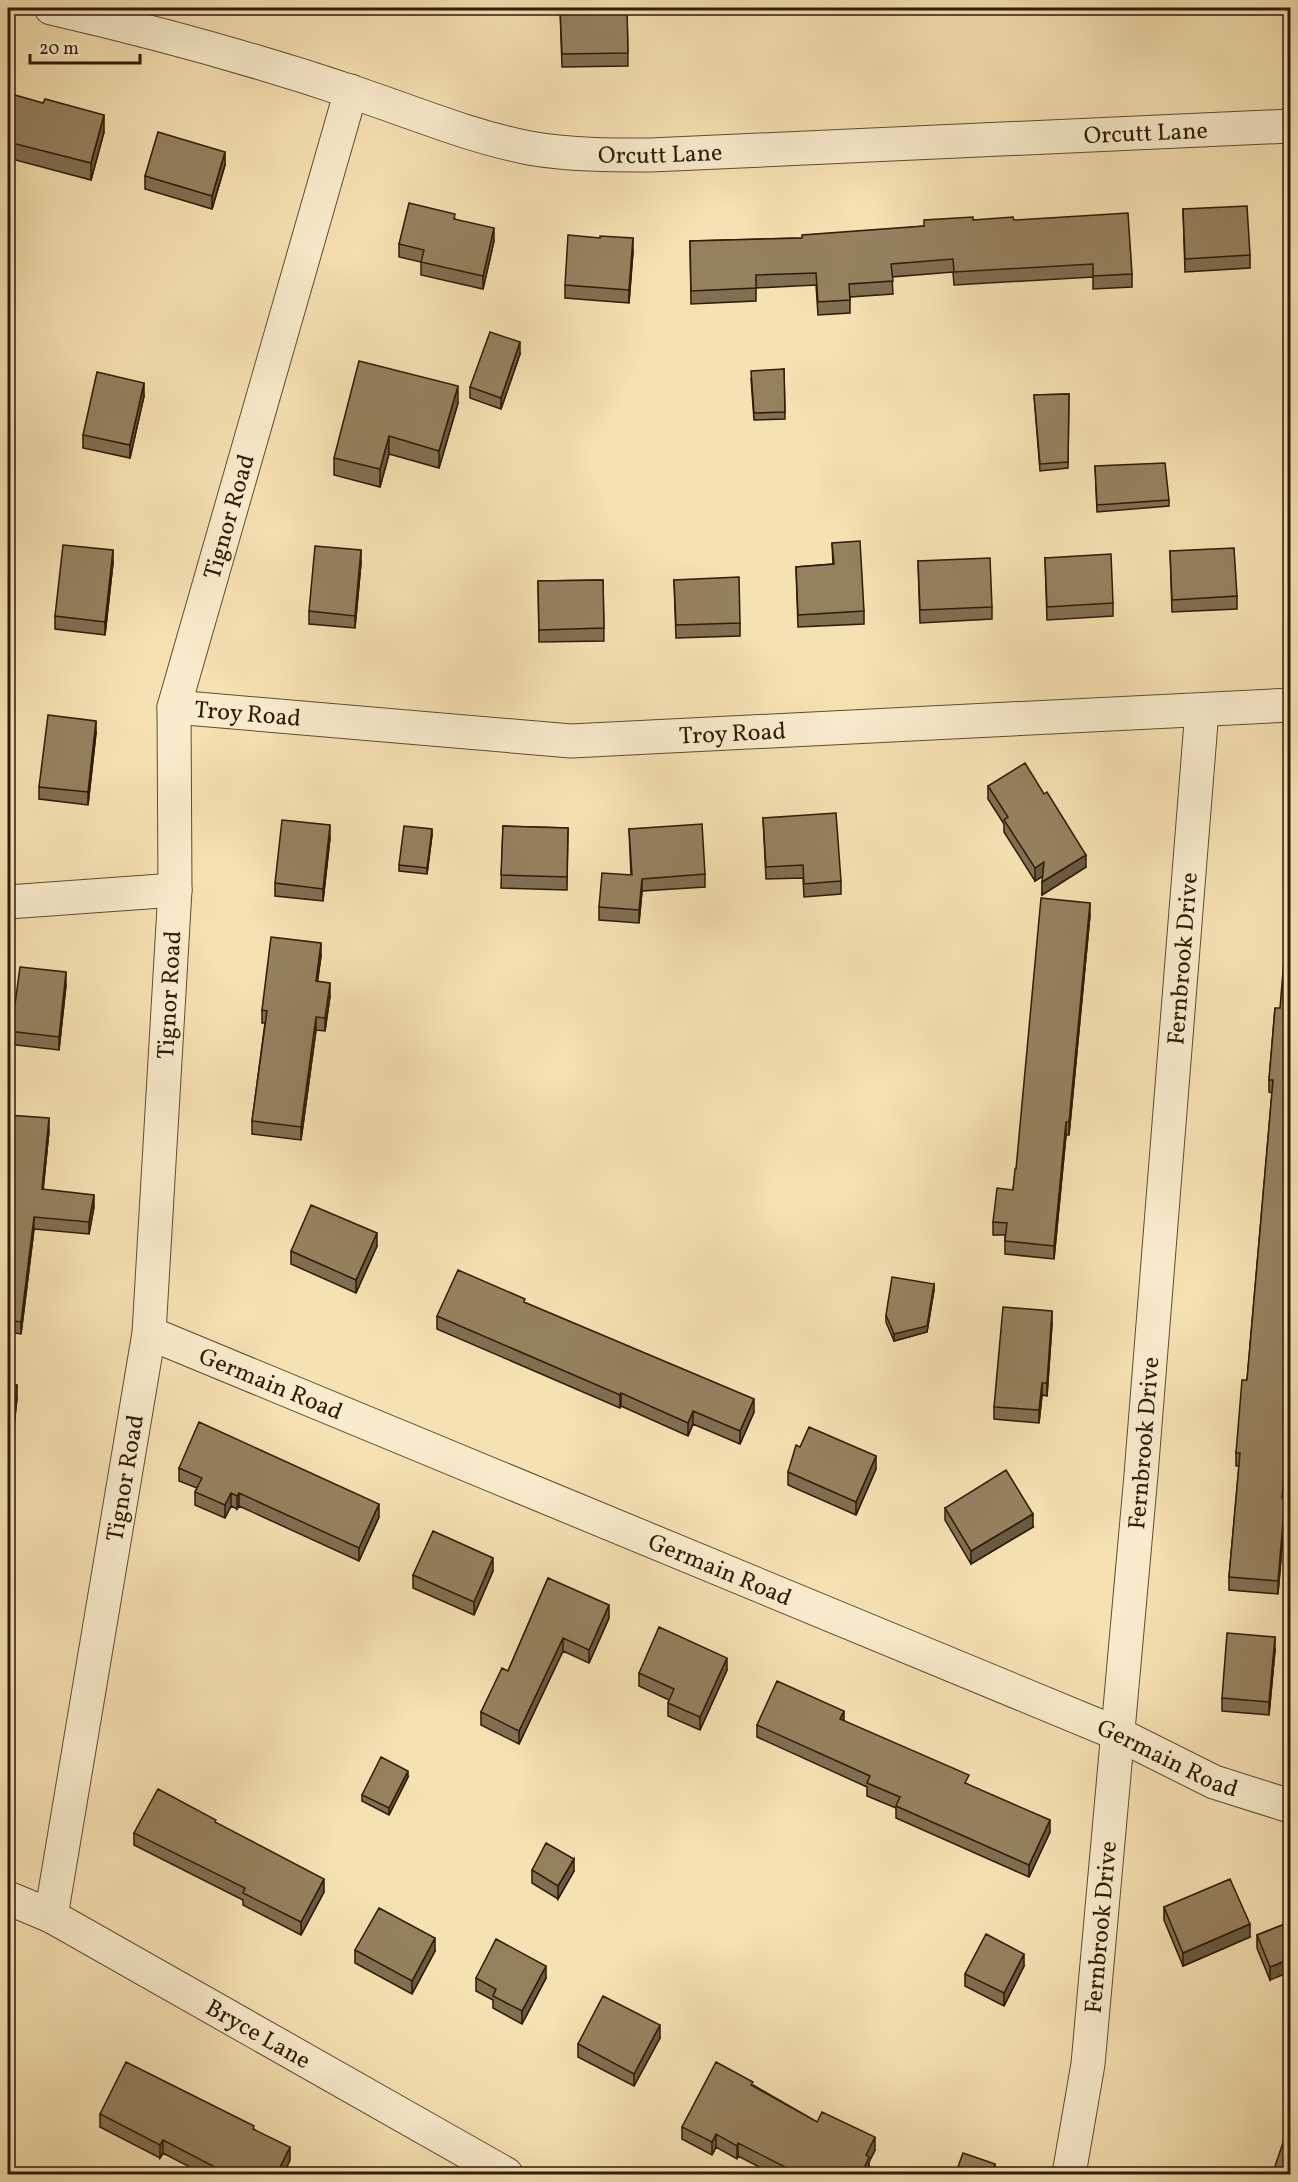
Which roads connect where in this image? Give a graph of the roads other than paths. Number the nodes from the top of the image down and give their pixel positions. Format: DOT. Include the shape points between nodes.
graph roads {
  1 [pos="51,8"];
  2 [pos="351,91"];
  3 [pos="1290,126"];
  4 [pos="1290,705"];
  5 [pos="174,707"];
  6 [pos="1202,710"];
  7 [pos="175,890"];
  8 [pos="8,902"];
  9 [pos="149,1332"];
  10 [pos="1116,1733"];
  11 [pos="1290,1806"];
  12 [pos="8,1898"];
  13 [pos="51,1916"];
  14 [pos="506,2175"];
  15 [pos="1069,2175"];
  1 -- 2 [label="street, Orcutt Lane" via="128,25"];
  2 -- 3 [label="street, Orcutt Lane" via="457,129 528,148 573,154 651,155"];
  2 -- 5 [label="street, Tignor Road"];
  4 -- 6 [label="street, Troy Road"];
  5 -- 6 [label="street, Troy Road" via="571,741"];
  5 -- 7 [label="street, Tignor Road"];
  6 -- 10 [label="street, Fernbrook Drive" via="1142,1464"];
  7 -- 8 [label="street"];
  7 -- 9 [label="street, Tignor Road"];
  9 -- 10 [label="street, Germain Road"];
  9 -- 13 [label="street, Tignor Road"];
  10 -- 11 [label="street, Germain Road" via="1214,1782"];
  10 -- 15 [label="street, Fernbrook Drive" via="1088,2064"];
  12 -- 13 [label="street, Bryce Lane"];
  13 -- 14 [label="street, Bryce Lane"];
}
